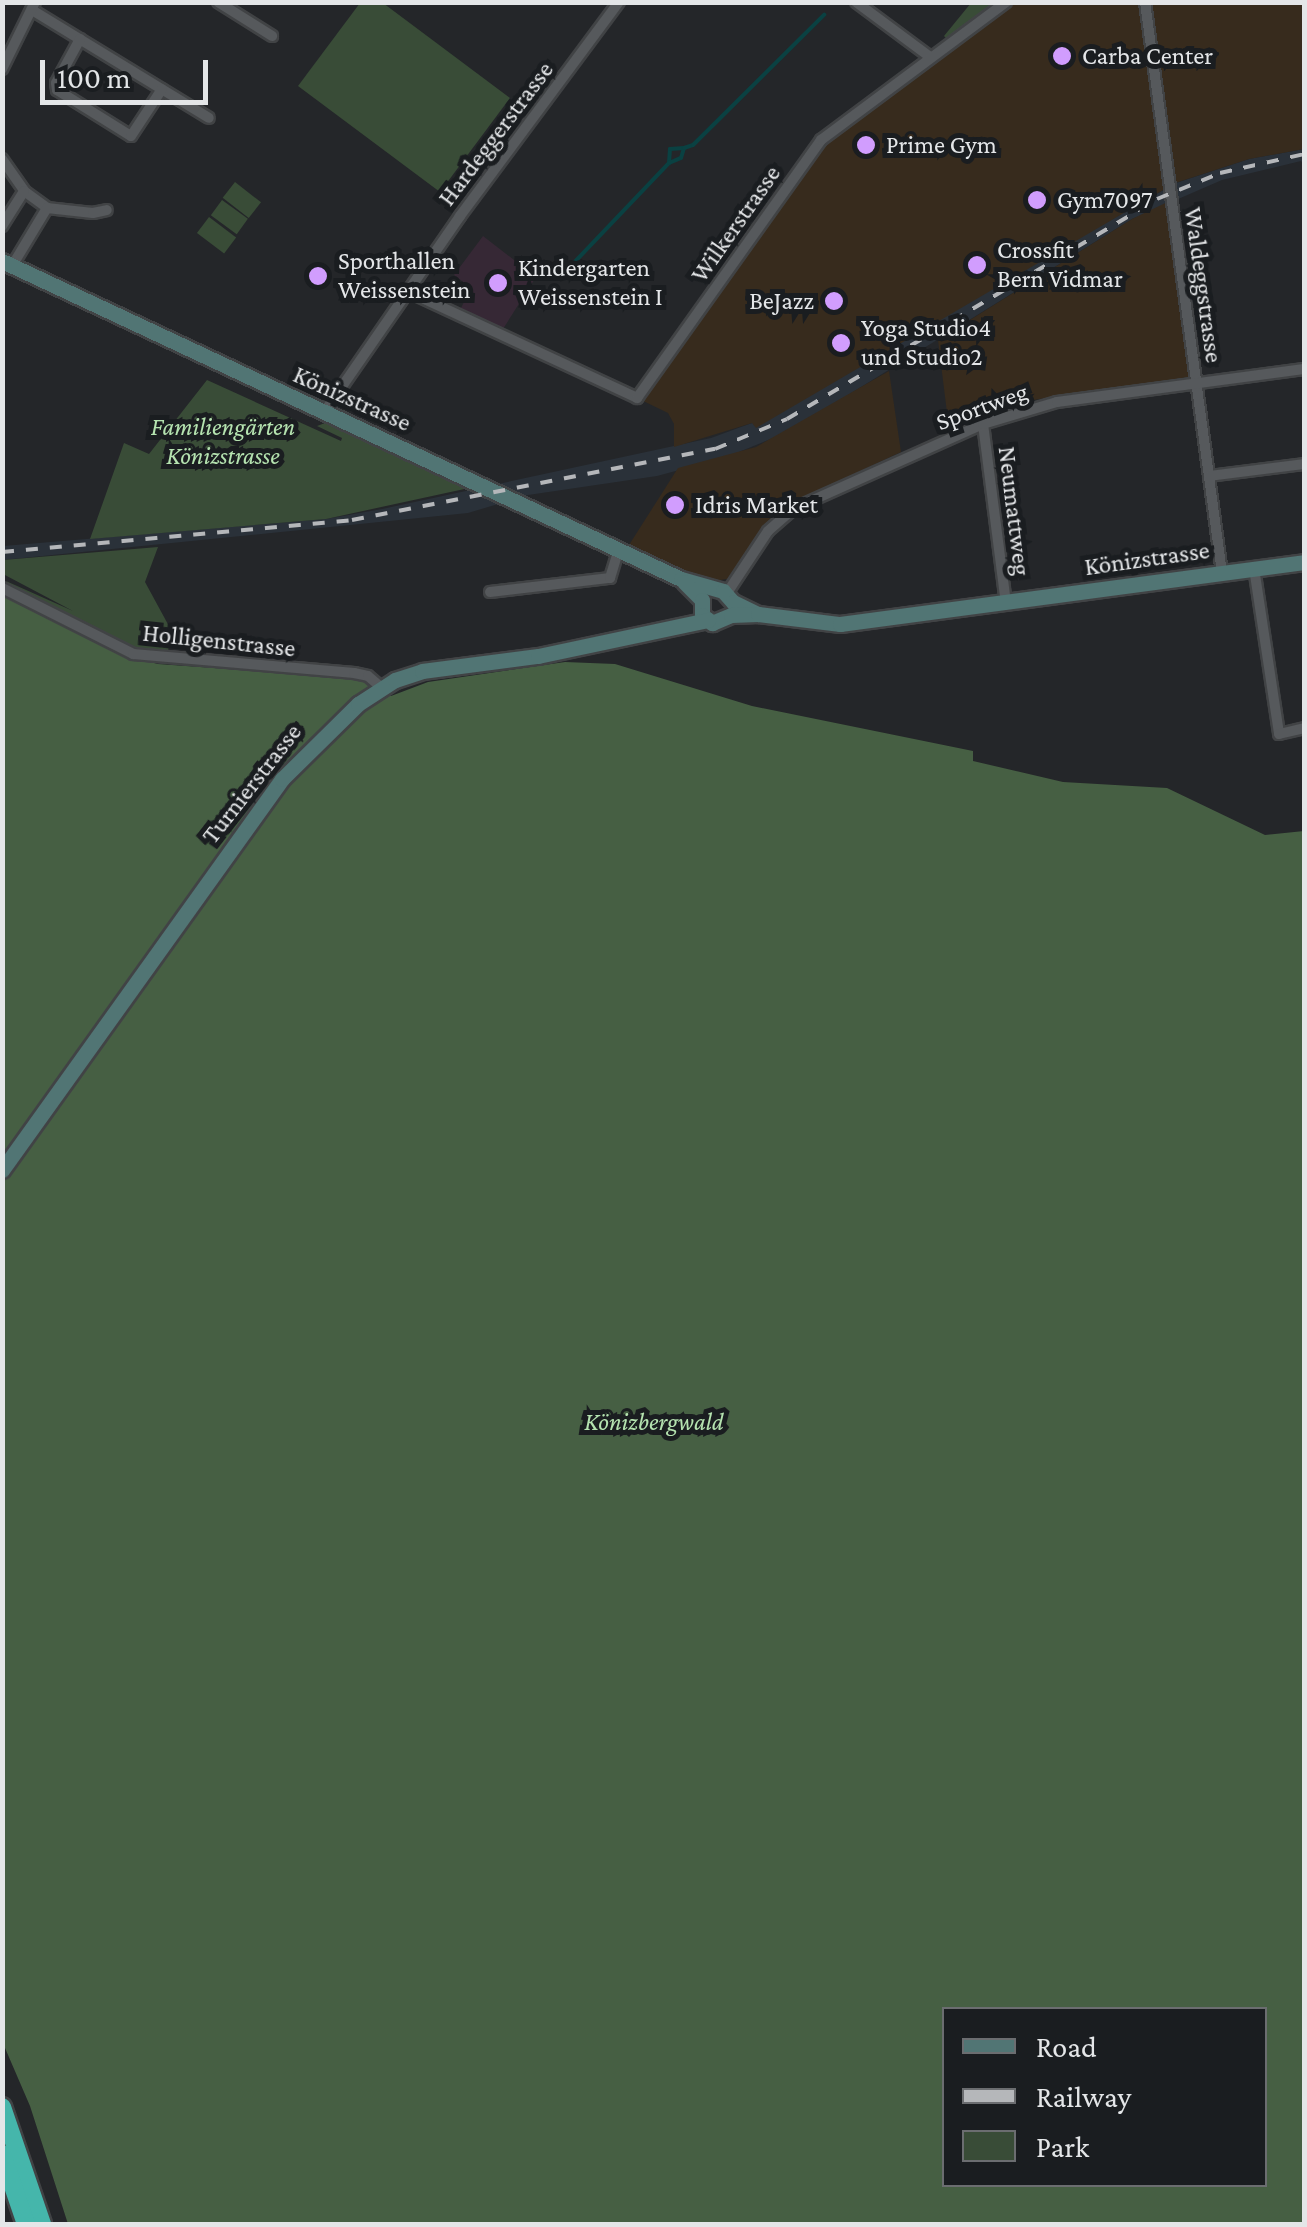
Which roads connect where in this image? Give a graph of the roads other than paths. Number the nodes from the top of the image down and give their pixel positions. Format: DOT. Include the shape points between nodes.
graph roads {
  1 [pos="218,2"];
  2 [pos="619,2"];
  3 [pos="856,2"];
  4 [pos="1006,2"];
  5 [pos="1145,2"];
  6 [pos="34,6"];
  7 [pos="272,36"];
  8 [pos="80,39"];
  9 [pos="930,56"];
  10 [pos="2,68"];
  11 [pos="162,89"];
  12 [pos="208,118"];
  13 [pos="2,159"];
  14 [pos="24,191"];
  15 [pos="48,208"];
  16 [pos="107,210"];
  17 [pos="2,226"];
  18 [pos="7,264"];
  19 [pos="407,291"];
  20 [pos="1304,369"];
  21 [pos="1196,383"];
  22 [pos="324,414"];
  23 [pos="983,424"];
  24 [pos="1304,464"];
  25 [pos="1209,476"];
  26 [pos="619,548"];
  27 [pos="1304,562"];
  28 [pos="1254,568"];
  29 [pos="1222,573"];
  30 [pos="2,588"];
  31 [pos="490,592"];
  32 [pos="716,604"];
  33 [pos="1006,604"];
  34 [pos="382,688"];
  35 [pos="1304,728"];
  36 [pos="2,1170"];
  37 [pos="2,2107"];
  38 [pos="2,2154"];
  39 [pos="26,2224"];
  40 [pos="42,2224"];
  1 -- 7 [label="street"];
  2 -- 19 [label="street, Hardeggerstrasse"];
  3 -- 9 [label="street"];
  4 -- 9 [label="street, Wilkerstrasse"];
  5 -- 21 [label="street, Waldeggstrasse"];
  6 -- 8 [label="street"];
  6 -- 10 [label="street"];
  8 -- 11 [label="street"];
  8 -- 11 [label="street" via="55,86 131,136"];
  9 -- 19 [label="street, Wilkerstrasse" via="879,88 819,142 638,398"];
  11 -- 12 [label="street"];
  13 -- 14 [label="street"];
  14 -- 15 [label="street"];
  14 -- 17 [label="street"];
  15 -- 16 [label="street"];
  15 -- 18 [label="street"];
  18 -- 22 [label="main road, Könizstrasse"];
  19 -- 22 [label="street, Hardeggerstrasse"];
  20 -- 21 [label="street, Sportweg"];
  21 -- 23 [label="street, Sportweg" via="1057,402"];
  21 -- 25 [label="street, Waldeggstrasse"];
  22 -- 26 [label="main road, Könizstrasse"];
  23 -- 32 [label="street, Sportweg" via="792,509"];
  23 -- 33 [label="street, Neumattweg"];
  24 -- 25 [label="street"];
  25 -- 29 [label="street, Waldeggstrasse"];
  26 -- 31 [label="street" via="610,578"];
  26 -- 32 [label="main road, Könizstrasse"];
  27 -- 28 [label="main road, Könizstrasse"];
  28 -- 29 [label="main road, Könizstrasse"];
  28 -- 35 [label="street" via="1279,734"];
  29 -- 33 [label="main road, Könizstrasse"];
  30 -- 34 [label="street, Holligenstrasse" via="134,654 354,673"];
  32 -- 33 [label="main road, Könizstrasse" via="840,624"];
  32 -- 34 [label="main road, Turnierstrasse" via="674,627 550,654 422,671"];
  34 -- 36 [label="main road, Turnierstrasse" via="330,728 282,780"];
  37 -- 40 [label="highway"];
  38 -- 39 [label="highway"];
}
